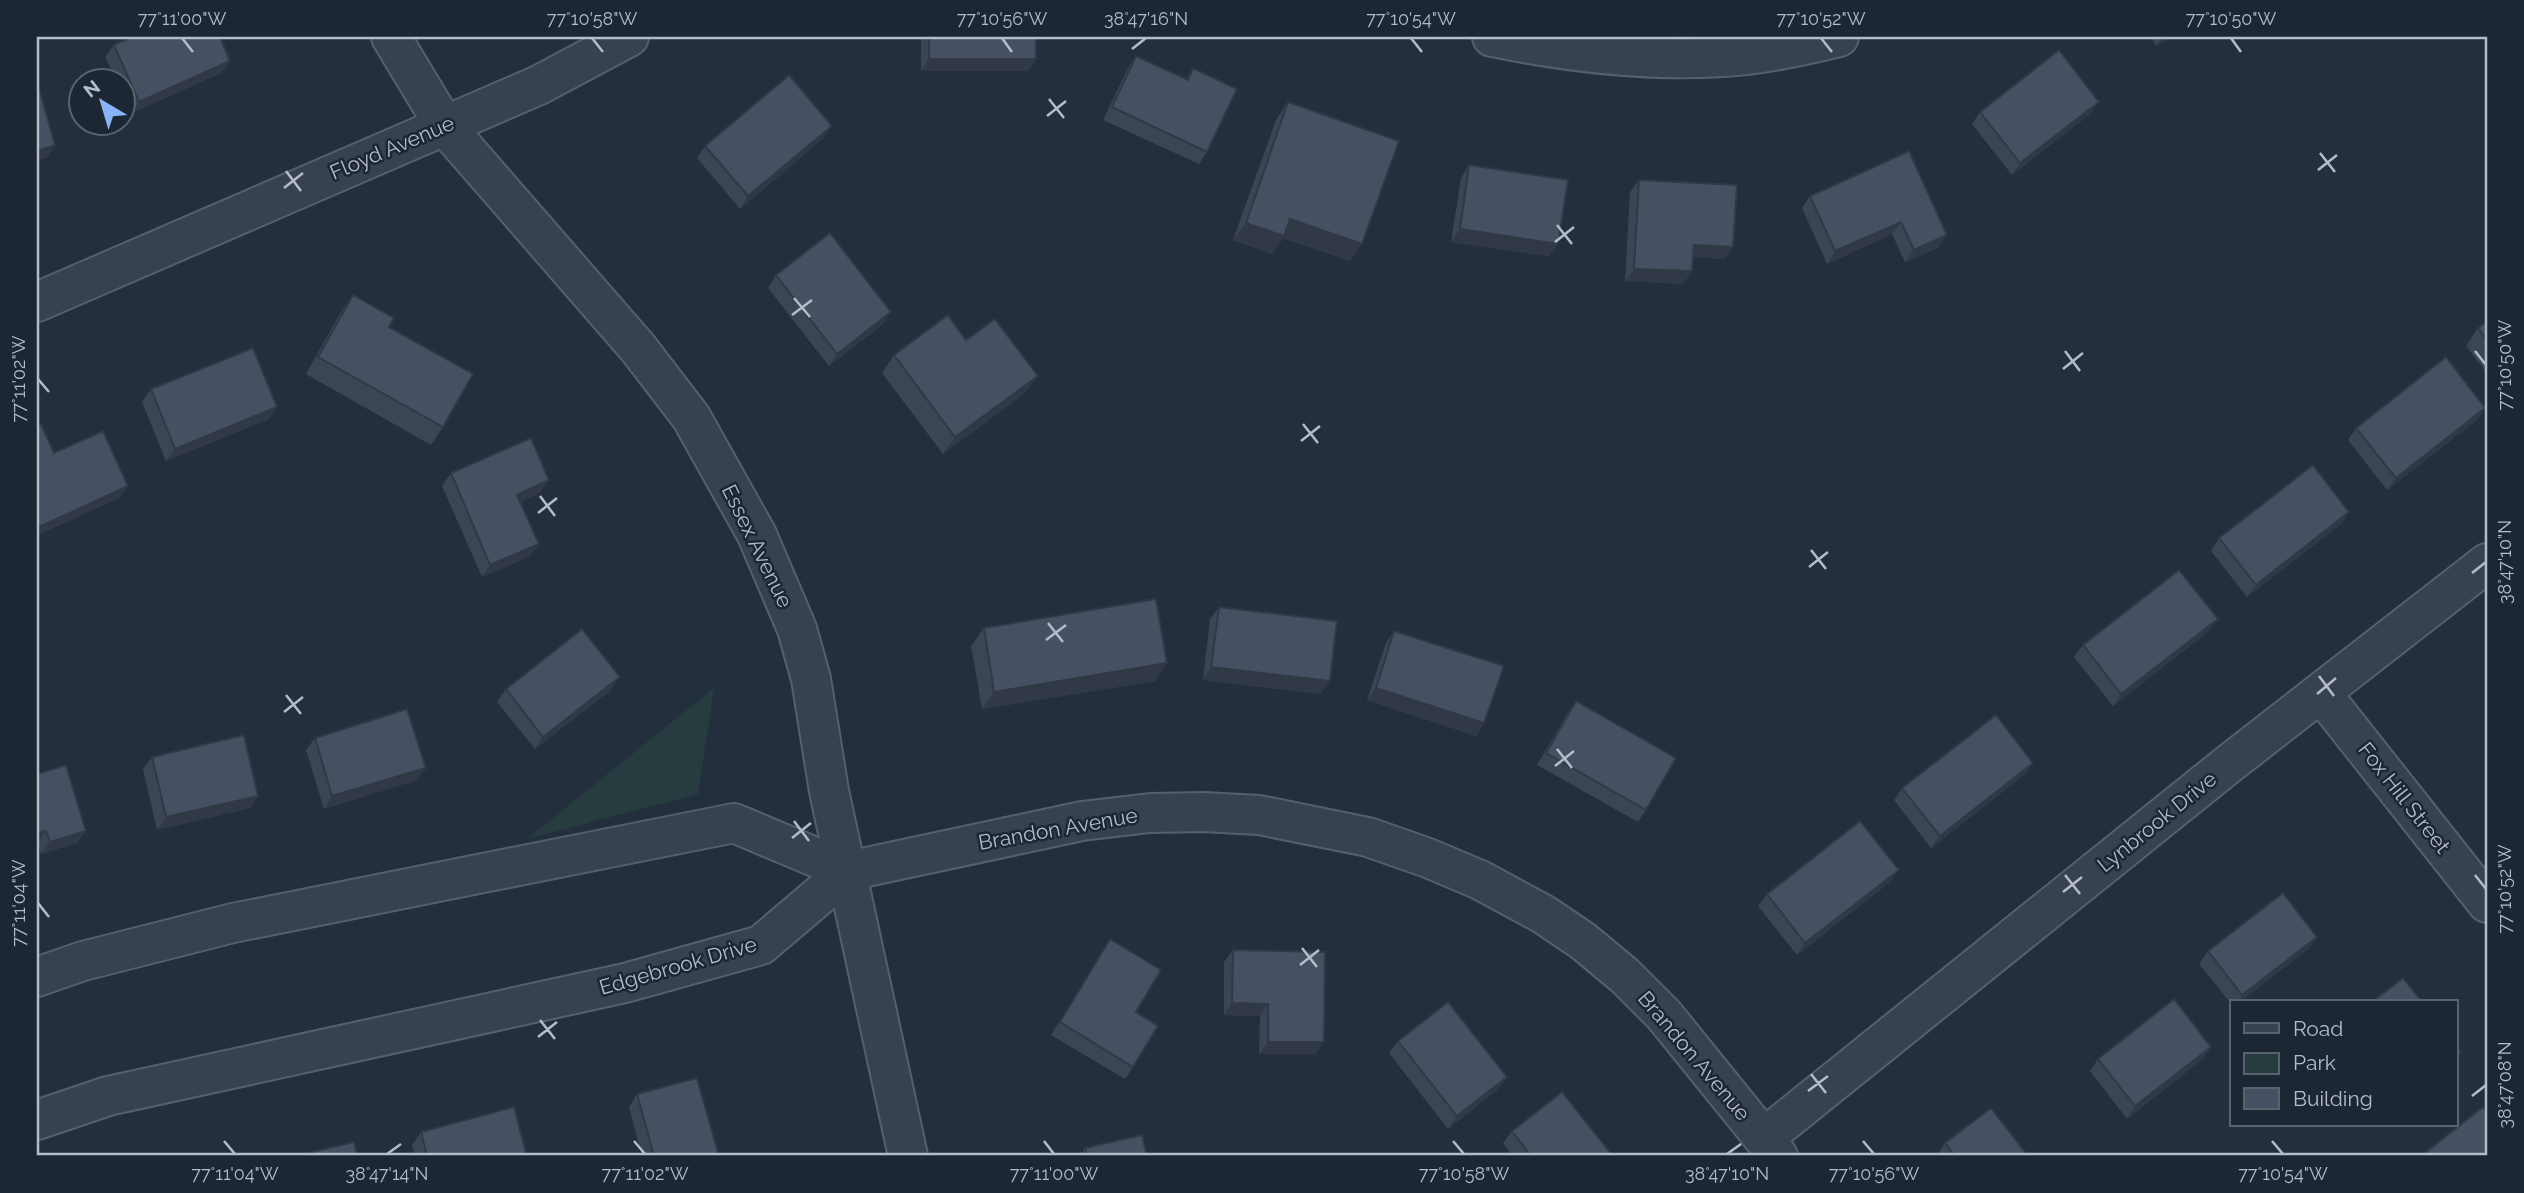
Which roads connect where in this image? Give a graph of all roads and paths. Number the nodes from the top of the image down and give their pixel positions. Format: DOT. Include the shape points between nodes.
graph roads {
  1 [pos="391,37"];
  2 [pos="629,37"];
  3 [pos="1492,37"];
  4 [pos="1839,37"];
  5 [pos="444,125"];
  6 [pos="37,302"];
  7 [pos="2487,563"];
  8 [pos="2321,694"];
  9 [pos="848,871"];
  10 [pos="2487,903"];
  11 [pos="37,977"];
  12 [pos="37,1119"];
  13 [pos="1771,1147"];
  14 [pos="908,1156"];
  1 -- 5 [label="street, Essex Avenue"];
  2 -- 5 [label="street, Floyd Avenue" via="539,85"];
  3 -- 4 [label="street" via="1636,57 1785,50"];
  5 -- 6 [label="street, Floyd Avenue"];
  5 -- 9 [label="street, Essex Avenue" via="638,348 691,417 757,536 796,629 811,679 829,791"];
  7 -- 8 [label="street, Lynbrook Drive"];
  8 -- 10 [label="street, Fox Hill Street"];
  8 -- 13 [label="street, Lynbrook Drive" via="2230,763"];
  9 -- 11 [label="street" via="734,822 233,923"];
  9 -- 12 [label="street, Edgebrook Drive" via="761,945 625,984 107,1096"];
  9 -- 13 [label="street, Brandon Avenue" via="1082,821 1150,813 1259,815 1368,837 1480,880 1583,942 1664,1015"];
  9 -- 14 [label="street, Essex Avenue"];
}
